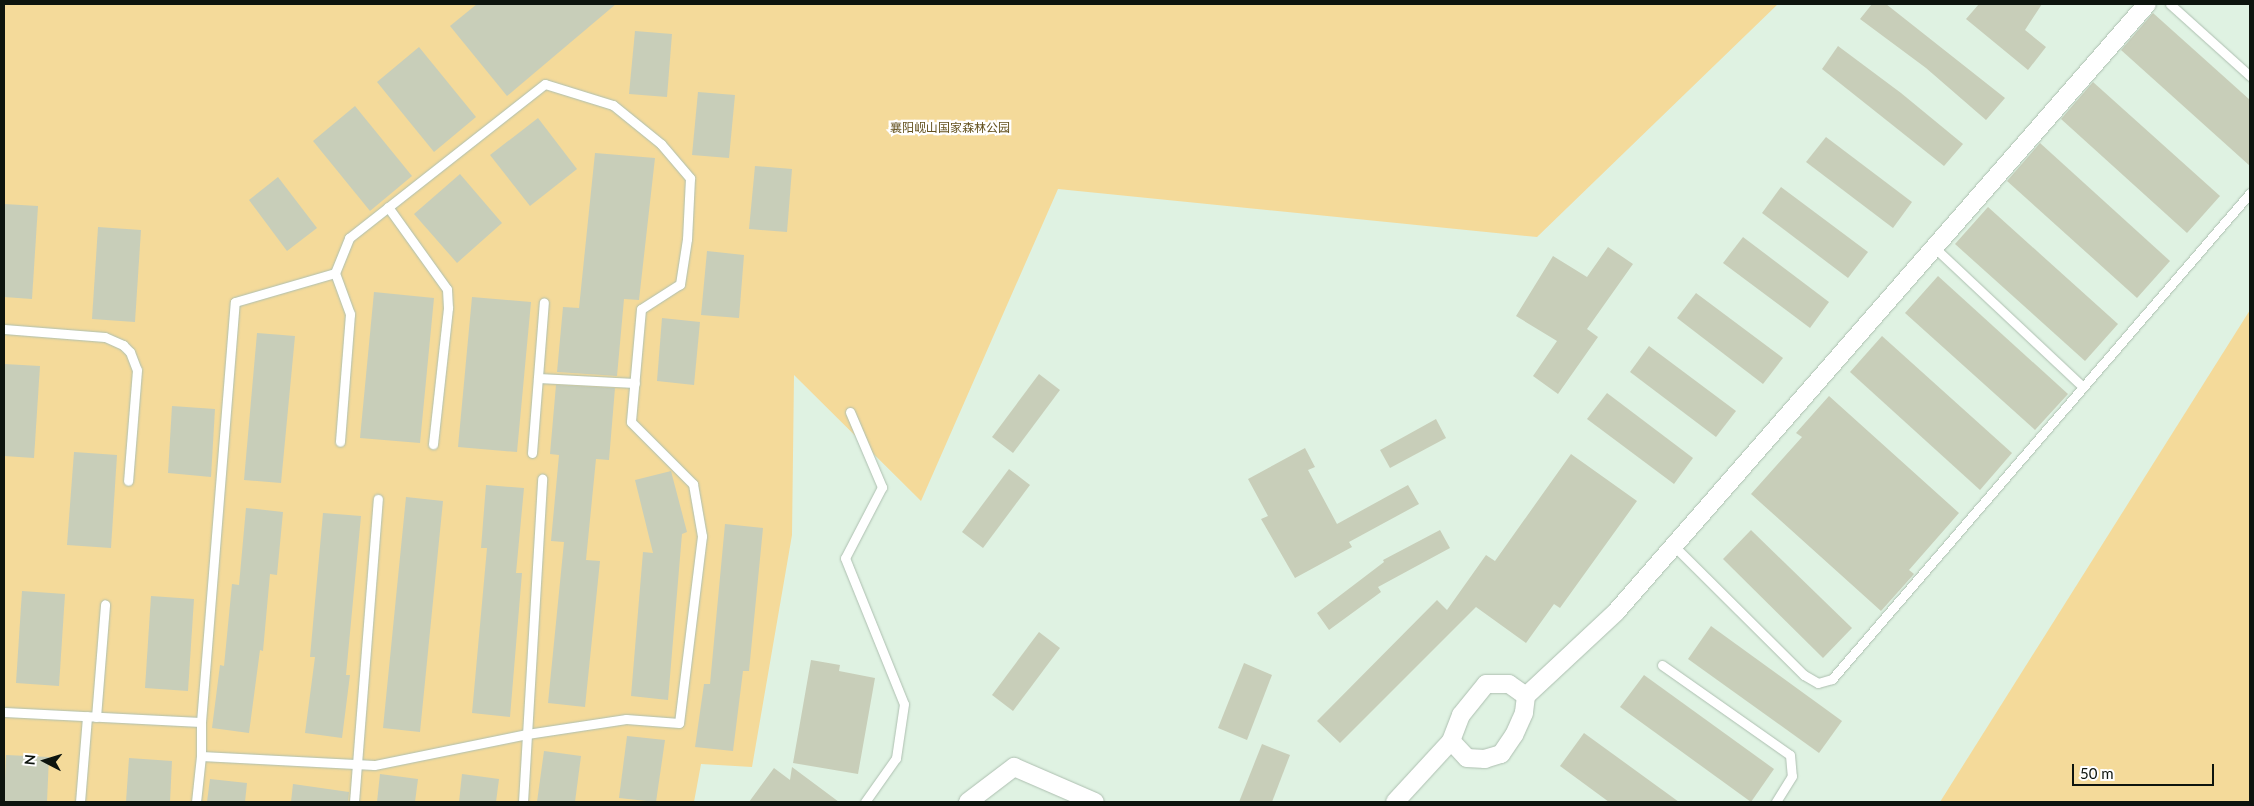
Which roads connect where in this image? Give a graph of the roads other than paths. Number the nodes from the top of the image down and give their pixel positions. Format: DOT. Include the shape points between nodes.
graph roads {
  1 [pos="2147,4"];
  2 [pos="2170,4"];
  3 [pos="2250,76"];
  4 [pos="2250,193"];
  5 [pos="388,207"];
  6 [pos="1935,248"];
  7 [pos="335,272"];
  8 [pos="544,302"];
  9 [pos="4,329"];
  10 [pos="538,378"];
  11 [pos="635,384"];
  12 [pos="2084,387"];
  13 [pos="850,412"];
  14 [pos="340,442"];
  15 [pos="433,444"];
  16 [pos="532,452"];
  17 [pos="542,479"];
  18 [pos="128,481"];
  19 [pos="378,499"];
  20 [pos="1674,546"];
  21 [pos="105,604"];
  22 [pos="1662,665"];
  23 [pos="1526,696"];
  24 [pos="4,712"];
  25 [pos="92,716"];
  26 [pos="201,722"];
  27 [pos="527,734"];
  28 [pos="1451,741"];
  29 [pos="201,756"];
  30 [pos="358,764"];
  31 [pos="80,802"];
  32 [pos="196,802"];
  33 [pos="354,802"];
  34 [pos="523,802"];
  35 [pos="865,802"];
  36 [pos="968,802"];
  37 [pos="1095,802"];
  38 [pos="1395,802"];
  39 [pos="1776,802"];
  1 -- 6 [label="street"];
  2 -- 3 [label="lane"];
  4 -- 12 [label="lane"];
  5 -- 7 [label="lane" via="349,238"];
  5 -- 11 [label="lane" via="545,84 613,105 661,144 690,178 687,239 680,284 641,308"];
  5 -- 15 [label="lane" via="447,289 448,308"];
  6 -- 12 [label="lane"];
  6 -- 20 [label="street"];
  7 -- 14 [label="lane" via="350,314"];
  7 -- 26 [label="lane" via="235,302"];
  8 -- 10 [label="lane"];
  9 -- 18 [label="lane" via="105,337 130,352 137,370"];
  10 -- 11 [label="lane"];
  10 -- 16 [label="lane"];
  11 -- 27 [label="lane" via="631,422 693,484 702,536 679,723 626,719"];
  12 -- 20 [label="lane" via="1832,679 1818,683 1804,675"];
  13 -- 35 [label="lane" via="882,487 845,558 904,704 896,758"];
  17 -- 27 [label="lane"];
  19 -- 30 [label="lane"];
  20 -- 23 [label="street" via="1616,612"];
  21 -- 25 [label="lane"];
  22 -- 39 [label="lane" via="1790,755 1792,776"];
  23 -- 28 [label="street" via="1509,684 1486,684 1461,715"];
  23 -- 28 [label="street" via="1524,713 1501,754 1485,759 1467,758"];
  24 -- 25 [label="lane"];
  25 -- 26 [label="lane"];
  25 -- 31 [label="lane"];
  26 -- 29 [label="lane"];
  27 -- 30 [label="lane" via="374,765"];
  27 -- 34 [label="lane"];
  28 -- 38 [label="street"];
  29 -- 30 [label="lane"];
  29 -- 32 [label="lane"];
  30 -- 33 [label="lane"];
  36 -- 37 [label="street" via="1014,767"];
}
